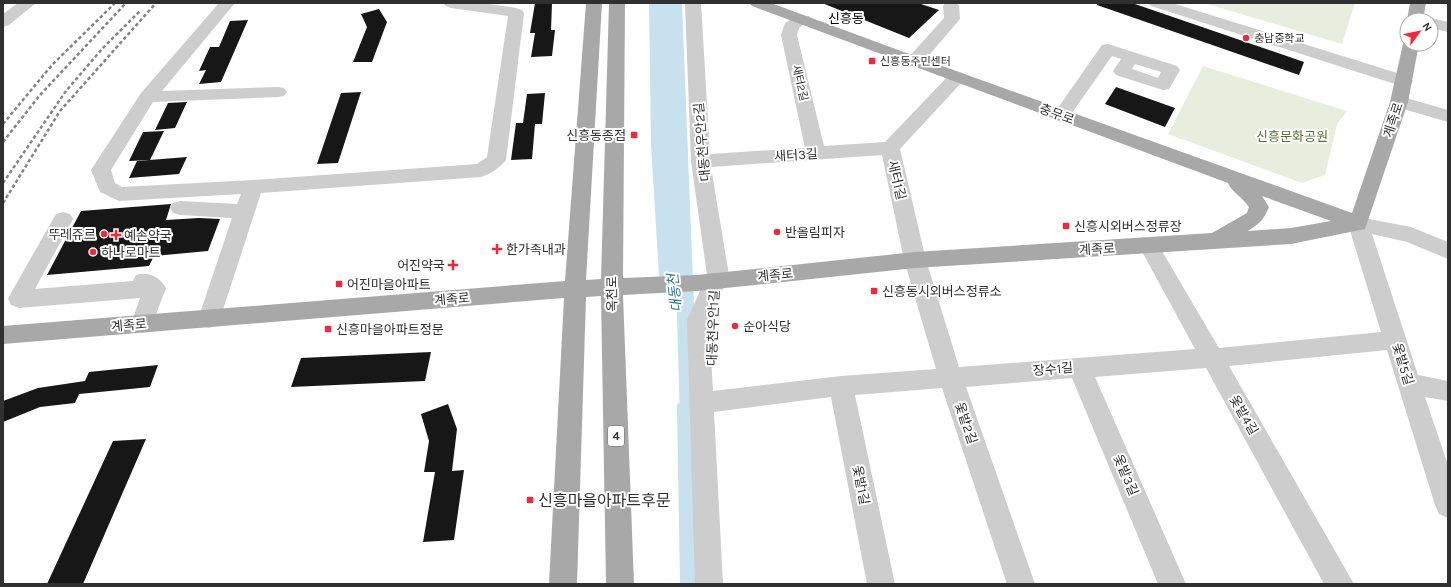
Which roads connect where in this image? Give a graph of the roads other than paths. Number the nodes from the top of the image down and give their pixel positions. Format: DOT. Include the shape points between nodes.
graph roads {
  1 [pos="28,3"];
  2 [pos="227,3"];
  3 [pos="453,3"];
  4 [pos="594,3"];
  5 [pos="618,3"];
  6 [pos="693,3"];
  7 [pos="757,3"];
  8 [pos="1156,3"];
  9 [pos="951,6"];
  10 [pos="803,19"];
  11 [pos="3,22"];
  12 [pos="1409,52"];
  13 [pos="1131,57"];
  14 [pos="914,62"];
  15 [pos="957,77"];
  16 [pos="1404,80"];
  17 [pos="278,92"];
  18 [pos="147,97"];
  19 [pos="1399,102"];
  20 [pos="1061,116"];
  21 [pos="1448,116"];
  22 [pos="890,148"];
  23 [pos="816,153"];
  24 [pos="701,161"];
  25 [pos="1224,176"];
  26 [pos="253,187"];
  27 [pos="180,208"];
  28 [pos="244,212"];
  29 [pos="63,219"];
  30 [pos="1358,224"];
  31 [pos="1213,242"];
  32 [pos="1149,246"];
  33 [pos="1448,251"];
  34 [pos="916,260"];
  35 [pos="135,274"];
  36 [pos="710,282"];
  37 [pos="155,288"];
  38 [pos="612,288"];
  39 [pos="575,289"];
  40 [pos="209,319"];
  41 [pos="142,324"];
  42 [pos="3,335"];
  43 [pos="1395,340"];
  44 [pos="1211,358"];
  45 [pos="1079,367"];
  46 [pos="951,378"];
  47 [pos="1409,383"];
  48 [pos="842,386"];
  49 [pos="1448,391"];
  50 [pos="711,402"];
  51 [pos="1448,505"];
  52 [pos="564,584"];
  53 [pos="620,584"];
  54 [pos="709,584"];
  55 [pos="722,584"];
  56 [pos="881,584"];
  57 [pos="1021,584"];
  58 [pos="1172,584"];
  59 [pos="1340,584"];
  1 -- 11 [label="street"];
  2 -- 18 [label="street"];
  3 -- 26 [label="street" via="516,13 496,160 481,170"];
  4 -- 39 [label="main road"];
  5 -- 38 [label="main road, 옥천로 / 4"];
  6 -- 24 [label="street, 대동천우안2길"];
  7 -- 10 [label="main road, 충무로"];
  8 -- 16 [label="street"];
  9 -- 14 [label="street" via="952,18"];
  10 -- 14 [label="main road, 충무로"];
  10 -- 23 [label="street, 새터2길" via="791,26 790,35"];
  12 -- 16 [label="main road, 계족로"];
  13 -- 20 [label="street" via="1108,49"];
  14 -- 15 [label="main road, 충무로"];
  15 -- 20 [label="main road, 충무로"];
  15 -- 22 [label="street, 새터1길"];
  16 -- 19 [label="main road, 계족로"];
  17 -- 18 [label="street"];
  18 -- 26 [label="street" via="101,170 108,187 119,194"];
  19 -- 21 [label="street"];
  19 -- 30 [label="main road, 계족로"];
  20 -- 25 [label="main road, 충무로"];
  22 -- 23 [label="street, 새터3길"];
  22 -- 34 [label="street, 새터1길"];
  23 -- 24 [label="street, 새터3길"];
  24 -- 36 [label="street, 대동천우안2길"];
  25 -- 30 [label="main road, 충무로"];
  25 -- 31 [label="main road" via="1250,193 1259,207 1255,216"];
  26 -- 28 [label="street"];
  27 -- 28 [label="street"];
  28 -- 40 [label="street"];
  29 -- 37 [label="street" via="19,299"];
  30 -- 31 [label="main road, 계족로" via="1291,236"];
  30 -- 33 [label="street" via="1411,234"];
  30 -- 43 [label="street, 옻밭5길"];
  31 -- 32 [label="main road, 계족로"];
  32 -- 34 [label="main road, 계족로"];
  32 -- 44 [label="street, 옻밭4길"];
  34 -- 36 [label="main road, 계족로"];
  34 -- 46 [label="street, 옻밭2길"];
  35 -- 37 [label="street"];
  36 -- 38 [label="main road, 계족로"];
  36 -- 50 [label="street, 대동천우안1길"];
  36 -- 54 [label="street, 대동천우안1길" via="698,320"];
  37 -- 41 [label="street"];
  38 -- 39 [label="main road, 계족로"];
  38 -- 53 [label="main road, 옥천로 / 4"];
  39 -- 40 [label="main road, 계족로"];
  39 -- 52 [label="main road"];
  40 -- 41 [label="main road, 계족로"];
  41 -- 42 [label="main road, 계족로"];
  43 -- 44 [label="street, 장수1길"];
  43 -- 47 [label="street, 옻밭5길"];
  44 -- 45 [label="street, 장수1길"];
  44 -- 59 [label="street, 옻밭4길"];
  45 -- 46 [label="street, 장수1길"];
  45 -- 58 [label="street, 옻밭3길"];
  46 -- 48 [label="street, 장수1길"];
  46 -- 57 [label="street, 옻밭2길"];
  47 -- 49 [label="street"];
  47 -- 51 [label="street, 옻밭5길"];
  48 -- 50 [label="street, 장수1길"];
  48 -- 56 [label="street, 옻밭1길"];
  50 -- 55 [label="street, 대동천우안1길"];
}
